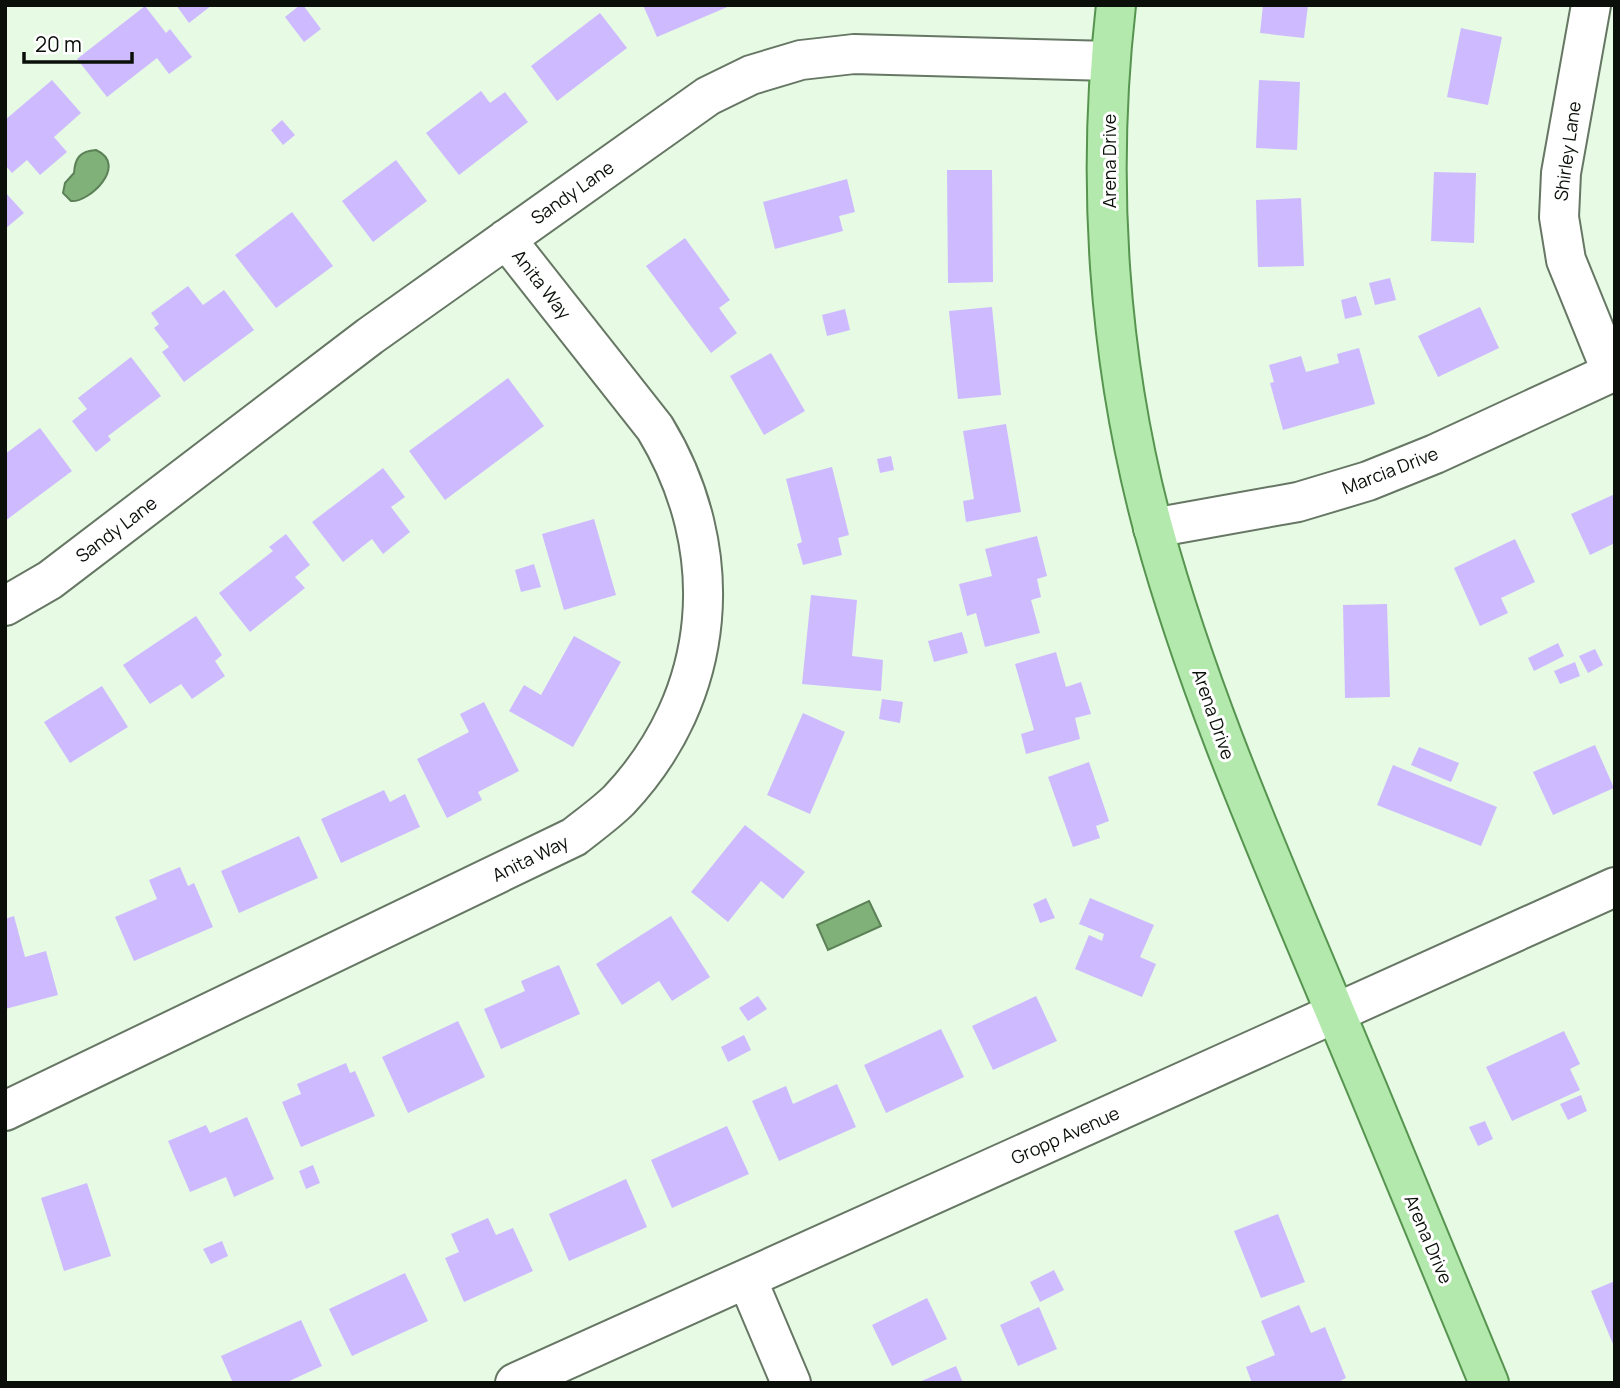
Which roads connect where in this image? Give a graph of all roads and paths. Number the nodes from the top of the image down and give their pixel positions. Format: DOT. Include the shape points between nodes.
graph roads {
  1 [pos="1116,5"];
  2 [pos="1591,5"];
  3 [pos="1110,61"];
  4 [pos="506,239"];
  5 [pos="1613,372"];
  6 [pos="1153,528"];
  7 [pos="5,606"];
  8 [pos="1615,887"];
  9 [pos="1335,1012"];
  10 [pos="5,1111"];
  11 [pos="747,1279"];
  12 [pos="515,1383"];
  13 [pos="791,1383"];
  14 [pos="1489,1383"];
  1 -- 3 [label="main road, Arena Drive"];
  2 -- 5 [label="street, Shirley Lane" via="1561,173 1559,217 1566,260"];
  3 -- 4 [label="street, Sandy Lane" via="854,54 789,63 708,96"];
  3 -- 6 [label="main road, Arena Drive" via="1111,290 1127,411"];
  4 -- 7 [label="street, Sandy Lane" via="370,336 50,580"];
  4 -- 10 [label="street, Anita Way" via="655,428 691,502 703,558 703,615 695,666 677,715 651,760 618,801 574,837"];
  5 -- 6 [label="street, Marcia Drive" via="1368,481 1298,502"];
  6 -- 9 [label="main road, Arena Drive" via="1230,761"];
  8 -- 9 [label="street, Gropp Avenue"];
  9 -- 11 [label="street, Gropp Avenue"];
  9 -- 14 [label="main road, Arena Drive"];
  11 -- 12 [label="street, Gropp Avenue"];
  11 -- 13 [label="street"];
}
